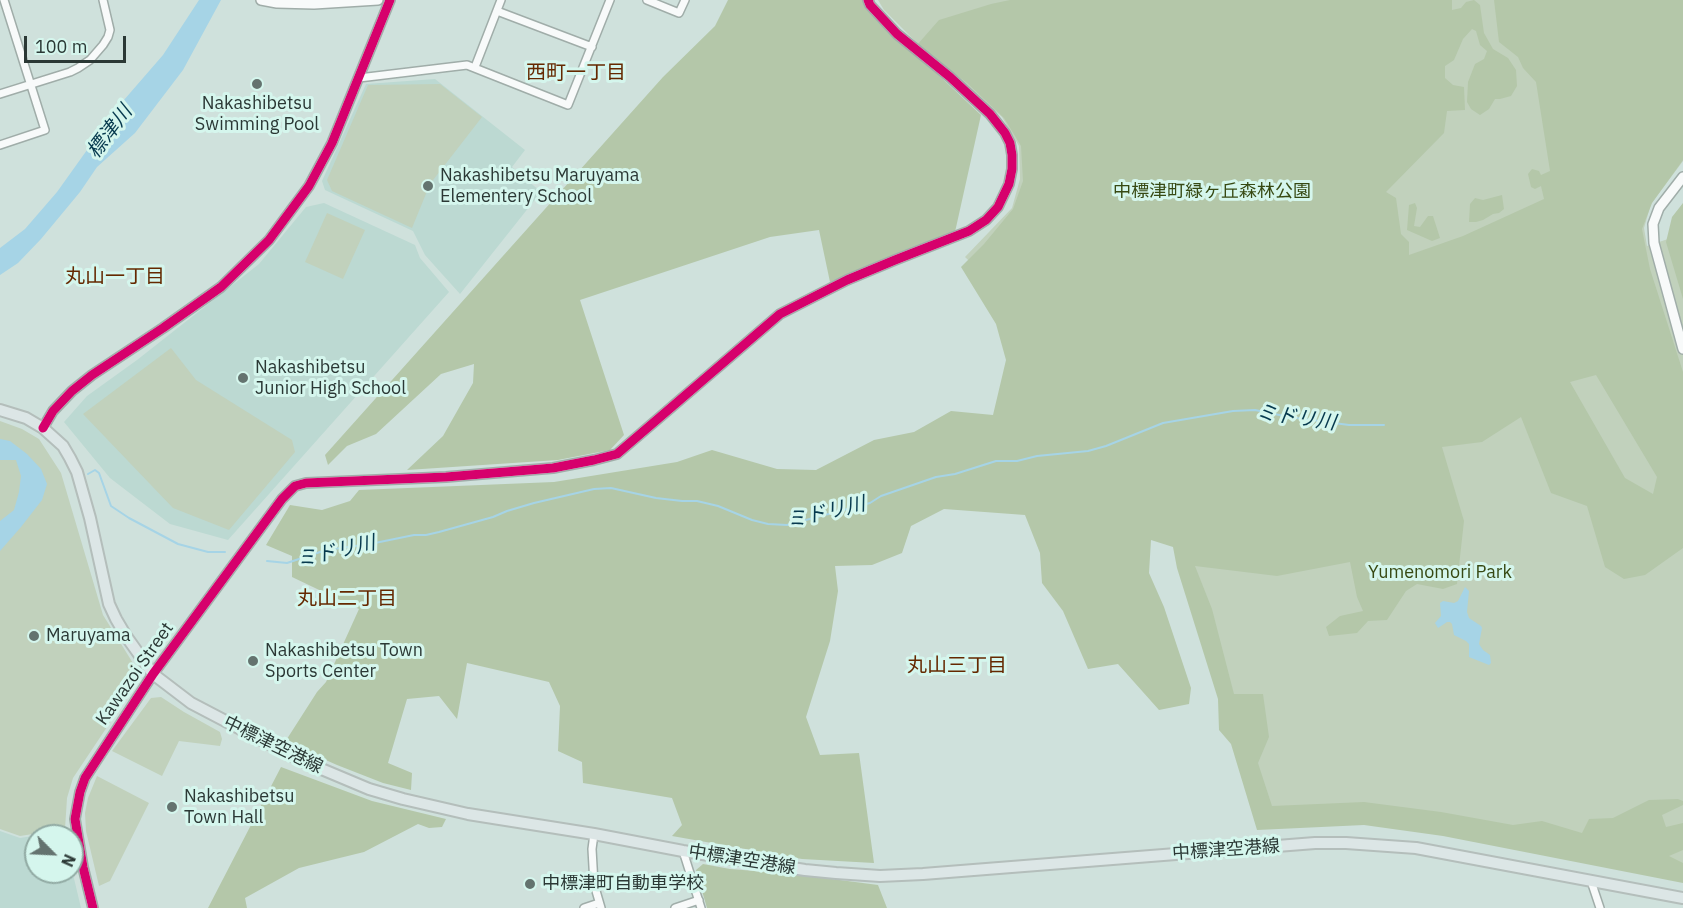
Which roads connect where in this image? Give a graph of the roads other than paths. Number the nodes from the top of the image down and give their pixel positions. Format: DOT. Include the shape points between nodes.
graph roads {
  1 [pos="2,0"];
  2 [pos="103,0"];
  3 [pos="261,0"];
  4 [pos="379,0"];
  5 [pos="390,0"];
  6 [pos="501,0"];
  7 [pos="610,0"];
  8 [pos="646,0"];
  9 [pos="685,0"];
  10 [pos="868,0"];
  11 [pos="277,1"];
  12 [pos="497,11"];
  13 [pos="592,47"];
  14 [pos="475,67"];
  15 [pos="359,78"];
  16 [pos="32,84"];
  17 [pos="0,94"];
  18 [pos="0,145"];
  19 [pos="1683,177"];
  20 [pos="1683,349"];
  21 [pos="0,410"];
  22 [pos="43,428"];
  23 [pos="153,675"];
  24 [pos="594,834"];
  25 [pos="683,851"];
  26 [pos="1591,881"];
  27 [pos="1683,898"];
  28 [pos="699,900"];
  29 [pos="600,905"];
  30 [pos="93,908"];
  31 [pos="584,908"];
  32 [pos="675,908"];
  33 [pos="701,908"];
  34 [pos="1600,908"];
  1 -- 16 [label="street"];
  2 -- 16 [label="street" via="110,30 101,48 78,68"];
  3 -- 11 [label="street"];
  4 -- 5 [label="street"];
  4 -- 11 [label="street" via="314,4"];
  5 -- 15 [label="street"];
  6 -- 12 [label="street"];
  7 -- 13 [label="street"];
  8 -- 9 [label="street" via="679,13"];
  10 -- 23 [label="street, Kawazoi Street" via="888,26 950,77 1005,133 1012,156 1009,184 998,207 986,220 780,314 617,454 553,468 295,486"];
  12 -- 13 [label="street"];
  12 -- 14 [label="street"];
  13 -- 14 [label="street" via="568,105"];
  14 -- 15 [label="street"];
  15 -- 22 [label="street" via="309,186 269,240 221,287 72,391"];
  16 -- 17 [label="street"];
  16 -- 18 [label="street" via="45,130"];
  19 -- 20 [label="street" via="1659,208 1653,224 1654,243"];
  21 -- 22 [label="main road, 中標津空港線" via="27,418"];
  22 -- 23 [label="main road, 中標津空港線" via="63,446 77,472 109,604"];
  23 -- 24 [label="main road, 中標津空港線" via="216,717 300,760 369,789 468,814"];
  23 -- 30 [label="street, Kawazoi Street" via="93,763 80,792 75,819"];
  24 -- 25 [label="main road, 中標津空港線"];
  24 -- 29 [label="street" via="594,884"];
  25 -- 26 [label="main road, 中標津空港線" via="805,870 880,876 1346,843 1416,848"];
  25 -- 28 [label="street"];
  26 -- 27 [label="main road, 中標津空港線"];
  26 -- 34 [label="street"];
  28 -- 32 [label="street"];
  28 -- 33 [label="street"];
  29 -- 31 [label="street"];
}
